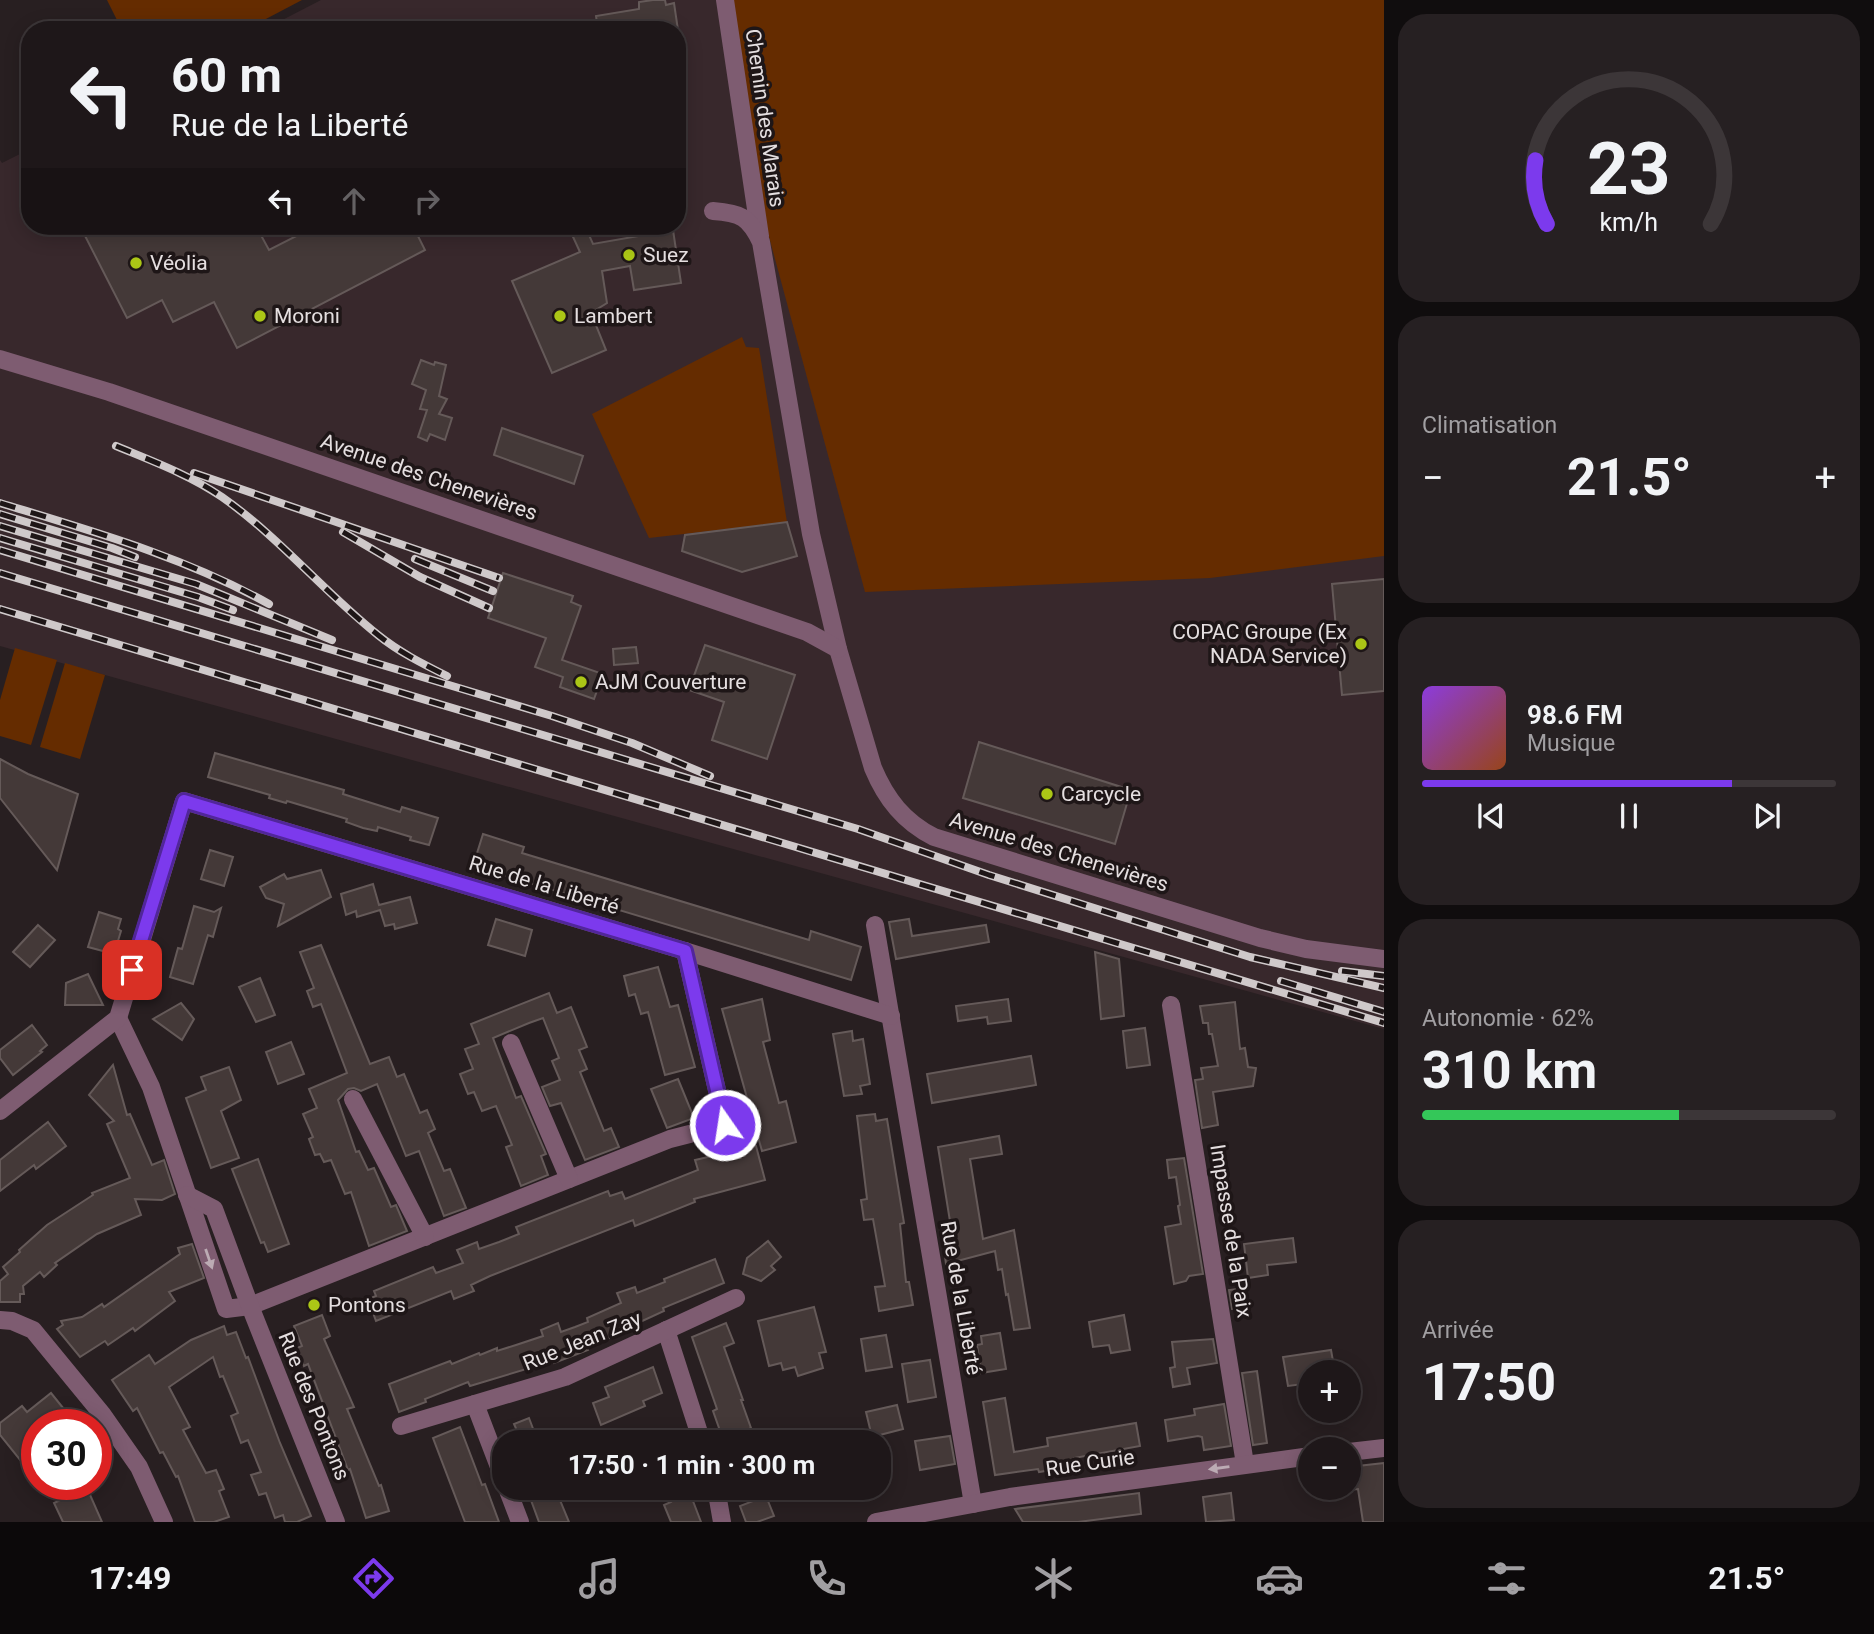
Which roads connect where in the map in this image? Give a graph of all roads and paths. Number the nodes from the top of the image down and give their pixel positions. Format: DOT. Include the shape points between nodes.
graph roads {
  1 [pos="725,0"];
  2 [pos="713,211"];
  3 [pos="761,243"];
  4 [pos="0,359"];
  5 [pos="838,649"];
  6 [pos="875,925"];
  7 [pos="685,951"];
  8 [pos="1384,959"];
  9 [pos="1171,1005"];
  10 [pos="891,1016"];
  11 [pos="118,1018"];
  12 [pos="510,1043"];
  13 [pos="353,1100"];
  14 [pos="0,1111"];
  15 [pos="569,1180"];
  16 [pos="425,1237"];
  17 [pos="736,1298"];
  18 [pos="250,1306"];
  19 [pos="0,1320"];
  20 [pos="666,1330"];
  21 [pos="475,1404"];
  22 [pos="401,1426"];
  23 [pos="698,1430"];
  24 [pos="1384,1448"];
  25 [pos="492,1449"];
  26 [pos="1361,1451"];
  27 [pos="1298,1458"];
  28 [pos="1245,1464"];
  29 [pos="512,1500"];
  30 [pos="718,1500"];
  31 [pos="973,1504"];
  32 [pos="164,1522"];
  33 [pos="336,1522"];
  34 [pos="520,1522"];
  35 [pos="722,1522"];
  36 [pos="876,1522"];
  1 -- 3 [label="street, Chemin des Marais"];
  2 -- 3 [label="street, Avenue des Chenevières" via="744,217"];
  3 -- 5 [label="street, Avenue des Chenevières" via="811,534"];
  4 -- 5 [label="street, Avenue des Chenevières" via="109,392 807,632"];
  5 -- 8 [label="street, Avenue des Chenevières" via="880,785 897,810 919,830 1284,945"];
  6 -- 10 [label="street, Rue de la Liberté"];
  7 -- 10 [label="street, Rue de la Liberté"];
  7 -- 11 [label="street, Rue de la Liberté" via="184,801"];
  7 -- 15 [label="street" via="725,1125 670,1139"];
  9 -- 28 [label="street, Impasse de la Paix"];
  10 -- 31 [label="street, Rue de la Liberté"];
  11 -- 14 [label="street"];
  11 -- 18 [label="street, Rue des Pontons" via="151,1087 187,1195 214,1209"];
  12 -- 15 [label="street"];
  13 -- 16 [label="street"];
  15 -- 16 [label="street"];
  16 -- 18 [label="street"];
  17 -- 20 [label="street, Rue Jean Zay"];
  18 -- 33 [label="street, Rue des Pontons"];
  19 -- 32 [label="street" via="33,1330 102,1413 139,1467"];
  20 -- 21 [label="street, Rue Jean Zay" via="565,1377"];
  20 -- 23 [label="street, Rue Jean Zay"];
  21 -- 22 [label="street, Rue Jean Zay"];
  21 -- 25 [label="street"];
  24 -- 26 [label="street"];
  27 -- 28 [label="street, Rue Curie"];
  28 -- 31 [label="street, Rue Curie, one-way"];
  29 -- 34 [label="street"];
  30 -- 35 [label="street"];
  31 -- 36 [label="street, Rue Curie"];
}
